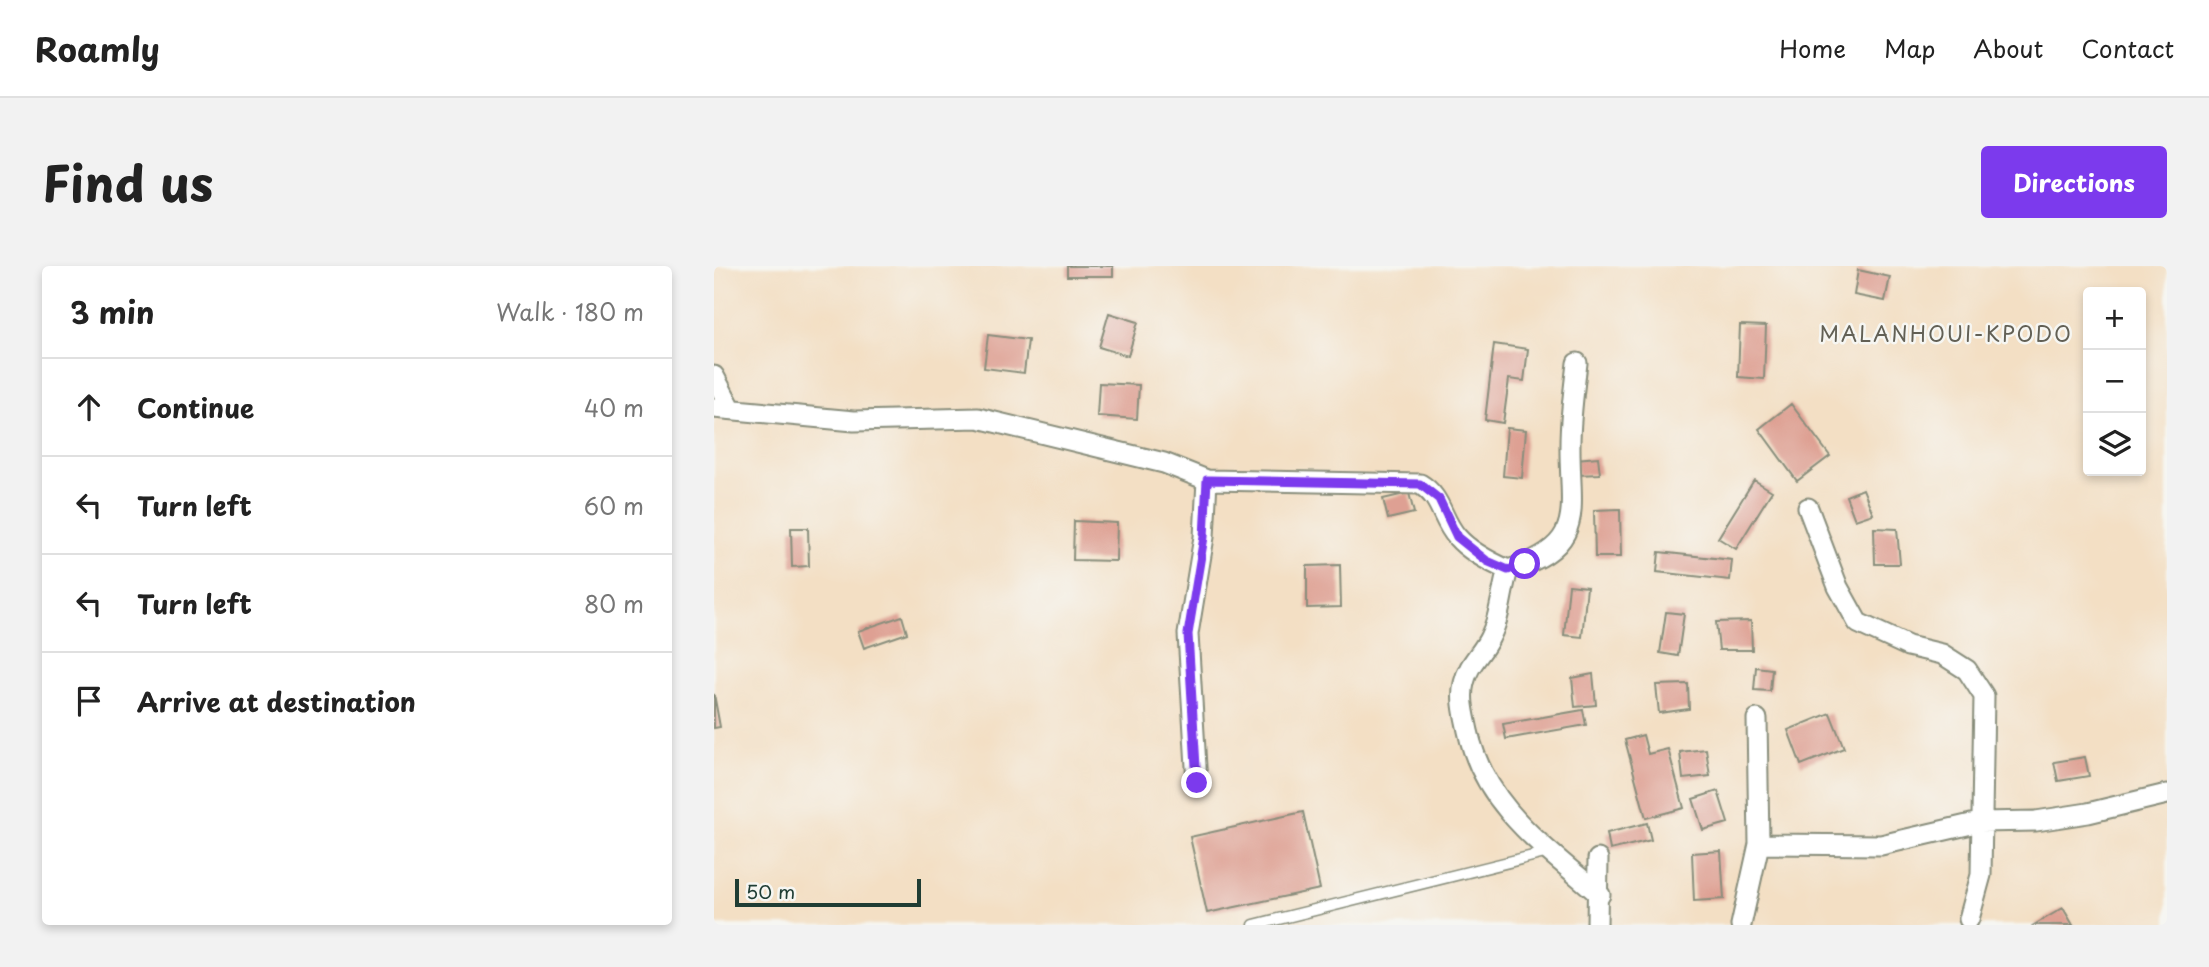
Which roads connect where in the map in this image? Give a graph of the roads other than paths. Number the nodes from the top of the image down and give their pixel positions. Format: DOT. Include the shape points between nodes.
graph roads {
  1 [pos="1577,363"];
  2 [pos="714,376"];
  3 [pos="723,408"];
  4 [pos="1207,480"];
  5 [pos="1808,508"];
  6 [pos="1508,570"];
  7 [pos="1757,719"];
  8 [pos="1197,783"];
  9 [pos="2167,794"];
  10 [pos="1980,822"];
  11 [pos="1759,844"];
  12 [pos="1550,852"];
  13 [pos="1598,859"];
  14 [pos="1600,895"];
  15 [pos="1969,919"];
  16 [pos="1254,925"];
  17 [pos="1597,925"];
  18 [pos="1741,925"];
  1 -- 6 [label="street" via="1570,441 1570,524 1551,550"];
  2 -- 3 [label="street"];
  3 -- 4 [label="street" via="854,421 978,418 1164,463"];
  4 -- 6 [label="street" via="1420,484 1439,499 1457,537 1487,561"];
  4 -- 8 [label="street" via="1204,537 1188,634"];
  5 -- 10 [label="street" via="1838,587 1858,623 1908,646 1942,654 1967,670 1984,696"];
  6 -- 12 [label="street" via="1499,617 1463,684 1464,710 1473,753 1492,792 1518,824"];
  7 -- 11 [label="street"];
  9 -- 10 [label="street" via="2036,821"];
  10 -- 11 [label="street" via="1881,845"];
  10 -- 15 [label="street" via="1981,876"];
  11 -- 18 [label="street"];
  12 -- 14 [label="street"];
  12 -- 16 [label="lane"];
  13 -- 14 [label="street"];
  14 -- 17 [label="street"];
}
